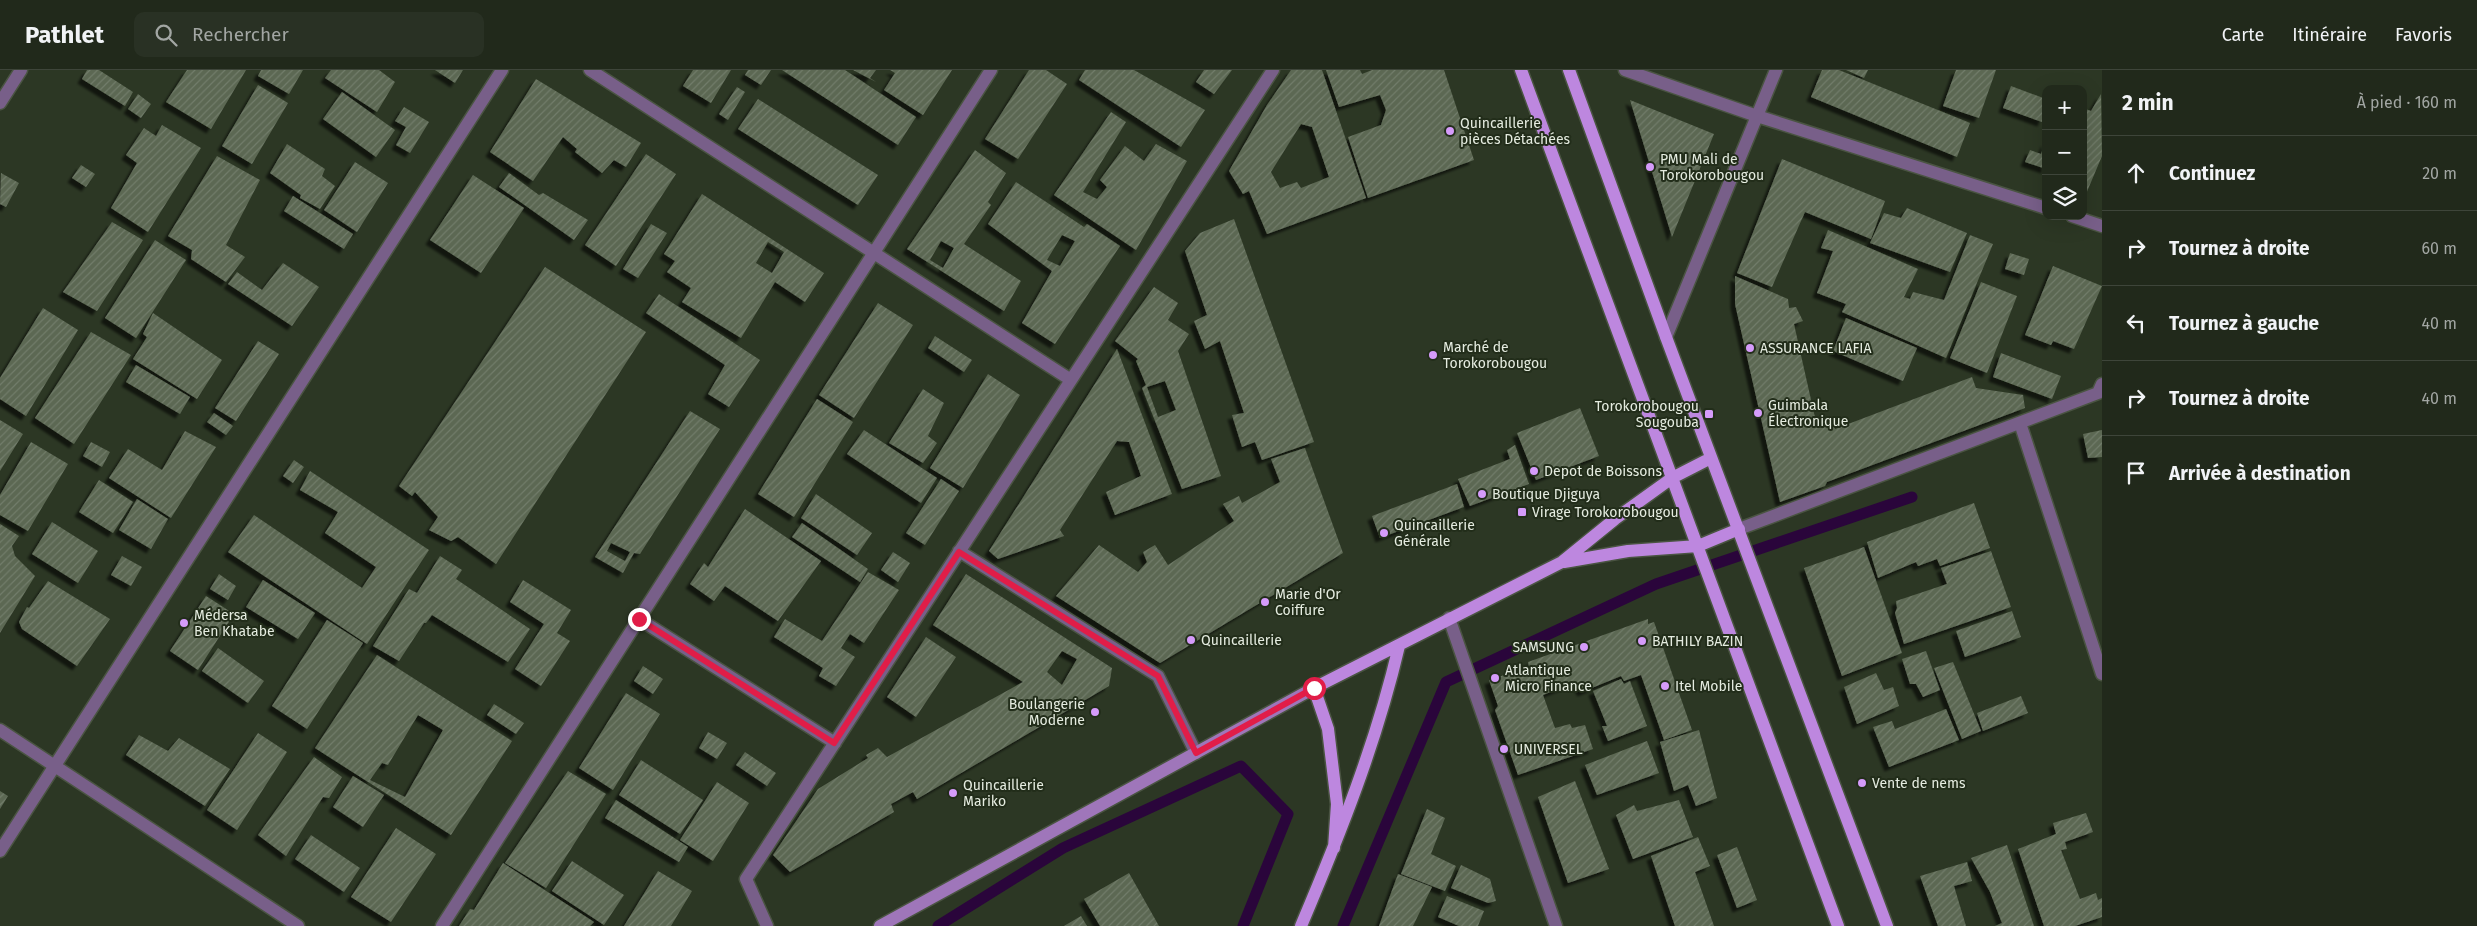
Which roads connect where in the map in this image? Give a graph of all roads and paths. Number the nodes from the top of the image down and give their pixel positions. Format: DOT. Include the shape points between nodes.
graph roads {
  1 [pos="21,70"];
  2 [pos="502,70"];
  3 [pos="590,70"];
  4 [pos="991,70"];
  5 [pos="1273,70"];
  6 [pos="1521,70"];
  7 [pos="1569,70"];
  8 [pos="1625,70"];
  9 [pos="1776,70"];
  10 [pos="0,103"];
  11 [pos="1756,116"];
  12 [pos="2042,207"];
  13 [pos="2084,220"];
  14 [pos="2102,226"];
  15 [pos="874,253"];
  16 [pos="1666,337"];
  17 [pos="1071,380"];
  18 [pos="2100,389"];
  19 [pos="2020,423"];
  20 [pos="1711,458"];
  21 [pos="1672,478"];
  22 [pos="1739,530"];
  23 [pos="1698,546"];
  24 [pos="959,552"];
  25 [pos="1562,562"];
  26 [pos="1449,618"];
  27 [pos="639,619"];
  28 [pos="1399,646"];
  29 [pos="2102,674"];
  30 [pos="1314,688"];
  31 [pos="0,730"];
  32 [pos="834,743"];
  33 [pos="1196,753"];
  34 [pos="55,766"];
  35 [pos="1334,848"];
  36 [pos="0,851"];
  37 [pos="298,926"];
  38 [pos="442,926"];
  39 [pos="766,926"];
  40 [pos="880,926"];
  41 [pos="1301,926"];
  42 [pos="1556,926"];
  43 [pos="1838,926"];
  44 [pos="1887,926"];
  1 -- 10 [label="street"];
  2 -- 34 [label="street"];
  3 -- 15 [label="street"];
  4 -- 15 [label="street"];
  5 -- 17 [label="street"];
  6 -- 21 [label="main road"];
  7 -- 16 [label="main road"];
  8 -- 11 [label="street"];
  9 -- 11 [label="street"];
  11 -- 12 [label="street"];
  11 -- 16 [label="street"];
  13 -- 14 [label="street"];
  15 -- 17 [label="street"];
  15 -- 27 [label="street"];
  16 -- 20 [label="main road"];
  17 -- 24 [label="street"];
  18 -- 19 [label="street"];
  19 -- 22 [label="street"];
  19 -- 29 [label="street"];
  20 -- 21 [label="main road"];
  20 -- 22 [label="main road"];
  21 -- 23 [label="main road"];
  21 -- 25 [label="main road"];
  22 -- 23 [label="main road"];
  22 -- 44 [label="main road"];
  23 -- 25 [label="main road" via="1628,551"];
  23 -- 43 [label="main road"];
  24 -- 32 [label="street"];
  24 -- 33 [label="street" via="1158,676"];
  25 -- 26 [label="main road"];
  26 -- 28 [label="main road"];
  26 -- 42 [label="street"];
  27 -- 32 [label="street"];
  27 -- 38 [label="street"];
  28 -- 30 [label="main road"];
  28 -- 35 [label="main road" via="1382,716"];
  30 -- 33 [label="main road"];
  30 -- 35 [label="main road" via="1328,729 1336,794"];
  31 -- 34 [label="street"];
  32 -- 39 [label="street" via="746,879"];
  33 -- 40 [label="main road"];
  34 -- 36 [label="street"];
  34 -- 37 [label="street"];
  35 -- 41 [label="main road"];
}
